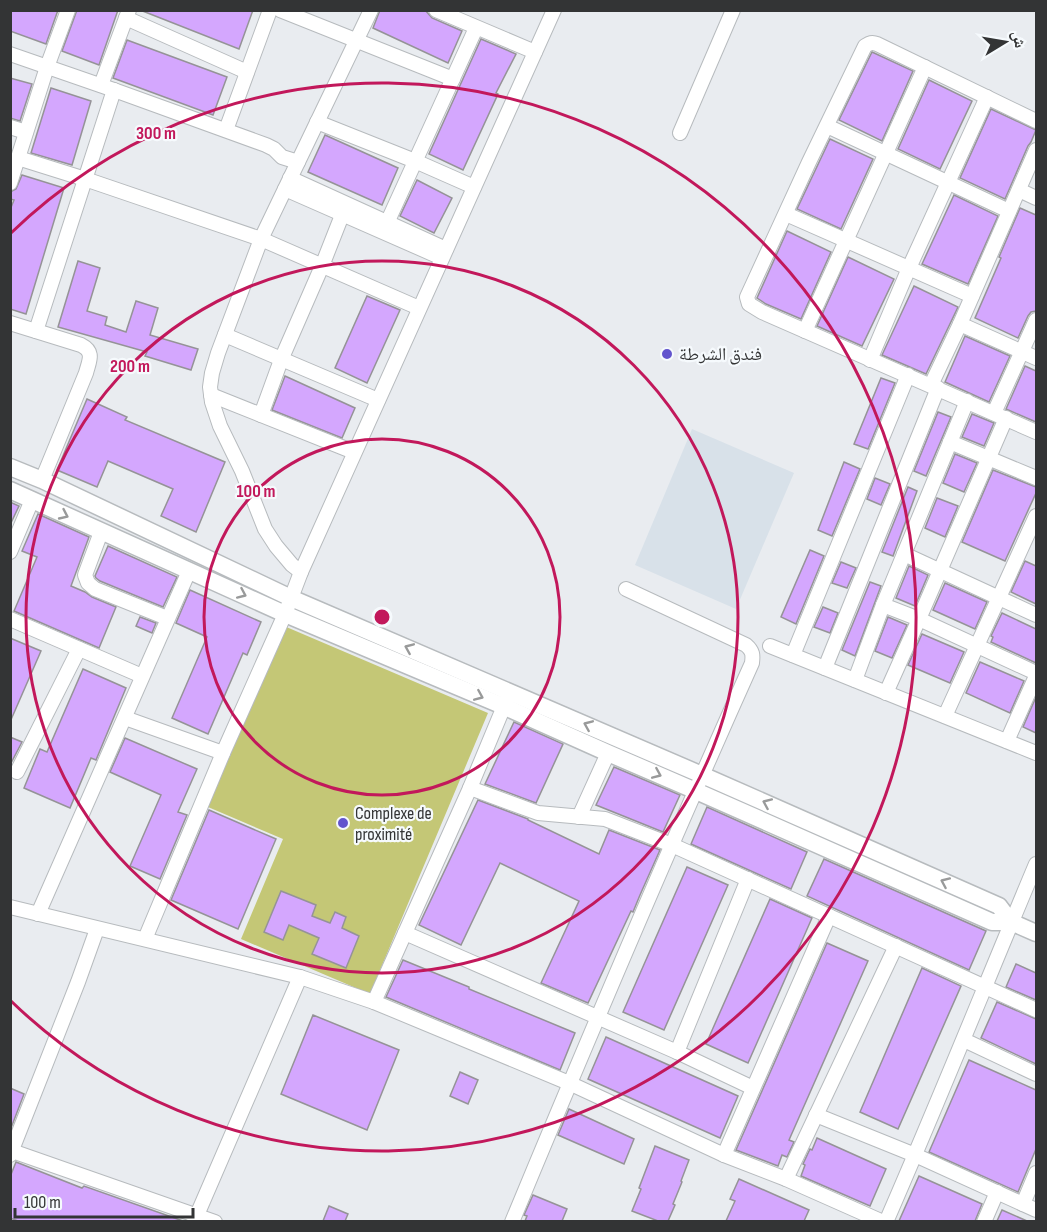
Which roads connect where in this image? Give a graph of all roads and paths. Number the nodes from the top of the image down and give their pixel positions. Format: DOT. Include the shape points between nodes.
graph roads {
  1 [pos="68,10"];
  2 [pos="270,10"];
  3 [pos="280,10"];
  4 [pos="371,10"];
  5 [pos="436,10"];
  6 [pos="554,10"];
  7 [pos="733,10"];
  8 [pos="128,14"];
  9 [pos="476,28"];
  10 [pos="357,41"];
  11 [pos="535,52"];
  12 [pos="10,54"];
  13 [pos="47,67"];
  14 [pos="925,67"];
  15 [pos="247,72"];
  16 [pos="453,79"];
  17 [pos="107,87"];
  18 [pos="987,97"];
  19 [pos="1036,121"];
  20 [pos="317,122"];
  21 [pos="827,126"];
  22 [pos="10,127"];
  23 [pos="226,130"];
  24 [pos="26,132"];
  25 [pos="680,133"];
  26 [pos="1036,150"];
  27 [pos="886,154"];
  28 [pos="18,158"];
  29 [pos="415,161"];
  30 [pos="298,162"];
  31 [pos="85,179"];
  32 [pos="10,183"];
  33 [pos="948,183"];
  34 [pos="287,184"];
  35 [pos="474,187"];
  36 [pos="1019,190"];
  37 [pos="1036,198"];
  38 [pos="344,210"];
  39 [pos="1010,211"];
  40 [pos="786,214"];
  41 [pos="387,223"];
  42 [pos="261,238"];
  43 [pos="846,242"];
  44 [pos="444,254"];
  45 [pos="322,266"];
  46 [pos="909,268"];
  47 [pos="972,297"];
  48 [pos="419,308"];
  49 [pos="1036,320"];
  50 [pos="10,323"];
  51 [pos="960,324"];
  52 [pos="36,331"];
  53 [pos="805,331"];
  54 [pos="225,335"];
  55 [pos="1022,352"];
  56 [pos="1036,358"];
  57 [pos="281,360"];
  58 [pos="870,360"];
  59 [pos="908,375"];
  60 [pos="934,386"];
  61 [pos="211,395"];
  62 [pos="378,400"];
  63 [pos="967,401"];
  64 [pos="261,415"];
  65 [pos="1000,415"];
  66 [pos="1036,432"];
  67 [pos="950,442"];
  68 [pos="354,452"];
  69 [pos="989,458"];
  70 [pos="10,467"];
  71 [pos="1036,478"];
  72 [pos="42,480"];
  73 [pos="10,490"];
  74 [pos="32,500"];
  75 [pos="1036,516"];
  76 [pos="101,532"];
  77 [pos="10,552"];
  78 [pos="904,554"];
  79 [pos="189,571"];
  80 [pos="940,571"];
  81 [pos="301,572"];
  82 [pos="626,589"];
  83 [pos="291,598"];
  84 [pos="1000,598"];
  85 [pos="883,605"];
  86 [pos="285,614"];
  87 [pos="1036,615"];
  88 [pos="168,618"];
  89 [pos="10,619"];
  90 [pos="919,619"];
  91 [pos="770,646"];
  92 [pos="977,647"];
  93 [pos="79,649"];
  94 [pos="793,655"];
  95 [pos="825,668"];
  96 [pos="1036,674"];
  97 [pos="142,676"];
  98 [pos="855,680"];
  99 [pos="886,693"];
  100 [pos="507,699"];
  101 [pos="945,716"];
  102 [pos="125,718"];
  103 [pos="1007,741"];
  104 [pos="223,753"];
  105 [pos="608,753"];
  106 [pos="1036,753"];
  107 [pos="17,772"];
  108 [pos="699,783"];
  109 [pos="470,788"];
  110 [pos="579,817"];
  111 [pos="672,845"];
  112 [pos="1036,864"];
  113 [pos="748,879"];
  114 [pos="10,907"];
  115 [pos="38,914"];
  116 [pos="829,916"];
  117 [pos="1011,922"];
  118 [pos="97,928"];
  119 [pos="405,933"];
  120 [pos="1036,933"];
  121 [pos="145,939"];
  122 [pos="896,946"];
  123 [pos="300,977"];
  124 [pos="985,987"];
  125 [pos="374,1002"];
  126 [pos="1036,1010"];
  127 [pos="597,1017"];
  128 [pos="964,1040"];
  129 [pos="677,1052"];
  130 [pos="1036,1074"];
  131 [pos="569,1083"];
  132 [pos="753,1088"];
  133 [pos="816,1115"];
  134 [pos="11,1153"];
  135 [pos="724,1155"];
  136 [pos="915,1155"];
  137 [pos="1036,1173"];
  138 [pos="786,1179"];
  139 [pos="997,1192"];
  140 [pos="1023,1204"];
  141 [pos="1036,1210"];
  142 [pos="195,1218"];
  143 [pos="215,1221"];
  144 [pos="512,1221"];
  145 [pos="884,1221"];
  146 [pos="984,1221"];
  1 -- 13 [label="street"];
  2 -- 15 [label="street"];
  3 -- 10 [label="street"];
  4 -- 10 [label="street"];
  5 -- 9 [label="street"];
  6 -- 11 [label="street"];
  7 -- 25 [label="street"];
  8 -- 15 [label="street"];
  8 -- 17 [label="street"];
  9 -- 11 [label="street"];
  9 -- 16 [label="street"];
  10 -- 16 [label="street"];
  10 -- 20 [label="street"];
  11 -- 35 [label="street"];
  12 -- 13 [label="street"];
  13 -- 17 [label="street"];
  13 -- 24 [label="street"];
  14 -- 18 [label="street"];
  14 -- 21 [label="street" via="869,43"];
  14 -- 27 [label="street"];
  15 -- 23 [label="street"];
  16 -- 29 [label="street"];
  17 -- 23 [label="street"];
  17 -- 31 [label="street"];
  18 -- 19 [label="street"];
  18 -- 33 [label="street"];
  20 -- 29 [label="street"];
  20 -- 30 [label="street"];
  21 -- 27 [label="street"];
  21 -- 40 [label="street"];
  22 -- 24 [label="street"];
  23 -- 30 [label="street"];
  24 -- 28 [label="street"];
  26 -- 36 [label="street"];
  27 -- 33 [label="street"];
  27 -- 43 [label="street"];
  28 -- 31 [label="street"];
  28 -- 32 [label="street"];
  29 -- 35 [label="street"];
  29 -- 41 [label="street"];
  30 -- 34 [label="street"];
  31 -- 42 [label="street"];
  31 -- 52 [label="street"];
  33 -- 39 [label="street"];
  33 -- 46 [label="street"];
  34 -- 38 [label="street"];
  34 -- 42 [label="street"];
  35 -- 44 [label="street"];
  36 -- 37 [label="street"];
  36 -- 39 [label="street"];
  38 -- 41 [label="street"];
  38 -- 44 [label="street"];
  38 -- 45 [label="street"];
  39 -- 47 [label="street"];
  40 -- 43 [label="street"];
  40 -- 53 [label="street" via="747,301 752,307"];
  41 -- 44 [label="street"];
  42 -- 45 [label="street"];
  42 -- 54 [label="street"];
  43 -- 46 [label="street"];
  43 -- 53 [label="street"];
  44 -- 48 [label="street"];
  45 -- 48 [label="street"];
  45 -- 57 [label="street"];
  46 -- 47 [label="street"];
  46 -- 58 [label="street"];
  47 -- 51 [label="street"];
  48 -- 62 [label="street"];
  49 -- 55 [label="street"];
  50 -- 52 [label="street"];
  51 -- 55 [label="street"];
  51 -- 60 [label="street"];
  52 -- 72 [label="street" via="81,345 90,354 86,373"];
  53 -- 58 [label="street"];
  54 -- 57 [label="street"];
  54 -- 61 [label="street" via="212,373"];
  55 -- 56 [label="street"];
  55 -- 65 [label="street"];
  57 -- 62 [label="street"];
  57 -- 64 [label="street"];
  58 -- 59 [label="street"];
  59 -- 60 [label="street"];
  59 -- 94 [label="street"];
  60 -- 63 [label="street"];
  60 -- 95 [label="street"];
  61 -- 64 [label="street"];
  61 -- 81 [label="street" via="220,426 265,529"];
  62 -- 68 [label="street"];
  63 -- 65 [label="street"];
  63 -- 67 [label="street"];
  64 -- 68 [label="street"];
  65 -- 66 [label="street"];
  65 -- 69 [label="street"];
  67 -- 69 [label="street"];
  67 -- 78 [label="street"];
  68 -- 81 [label="street"];
  69 -- 71 [label="street"];
  69 -- 80 [label="street"];
  70 -- 72 [label="street"];
  72 -- 83 [label="street"];
  73 -- 74 [label="street"];
  74 -- 76 [label="street, one-way"];
  74 -- 77 [label="street"];
  75 -- 84 [label="street"];
  76 -- 79 [label="street"];
  76 -- 88 [label="street" via="85,575 89,585"];
  78 -- 80 [label="street"];
  78 -- 85 [label="street"];
  79 -- 86 [label="street, one-way"];
  79 -- 88 [label="street"];
  80 -- 84 [label="street"];
  80 -- 90 [label="street"];
  81 -- 83 [label="street"];
  82 -- 108 [label="street" via="751,650 752,663"];
  83 -- 86 [label="street"];
  100 -- 83 [label="street, one-way"];
  84 -- 87 [label="street"];
  84 -- 92 [label="street"];
  85 -- 90 [label="street"];
  85 -- 98 [label="street"];
  86 -- 100 [label="street, one-way"];
  86 -- 104 [label="street"];
  88 -- 97 [label="street"];
  89 -- 93 [label="street"];
  90 -- 92 [label="street"];
  90 -- 99 [label="street"];
  91 -- 94 [label="street"];
  92 -- 96 [label="street"];
  92 -- 101 [label="street"];
  93 -- 97 [label="street"];
  93 -- 107 [label="street"];
  94 -- 95 [label="street"];
  95 -- 98 [label="street"];
  96 -- 103 [label="street"];
  97 -- 102 [label="street"];
  98 -- 99 [label="street"];
  99 -- 101 [label="street"];
  100 -- 105 [label="street"];
  108 -- 100 [label="street, one-way"];
  100 -- 109 [label="street"];
  101 -- 103 [label="street"];
  102 -- 104 [label="street"];
  102 -- 115 [label="street"];
  103 -- 106 [label="street"];
  104 -- 121 [label="street"];
  105 -- 108 [label="street, one-way"];
  105 -- 110 [label="street"];
  108 -- 111 [label="street"];
  108 -- 117 [label="street" via="992,922"];
  109 -- 110 [label="street" via="529,811"];
  109 -- 119 [label="street"];
  110 -- 111 [label="street" via="605,819"];
  111 -- 113 [label="street"];
  111 -- 127 [label="street"];
  112 -- 117 [label="street"];
  113 -- 116 [label="street"];
  113 -- 129 [label="street"];
  114 -- 115 [label="street"];
  115 -- 118 [label="street"];
  116 -- 122 [label="street"];
  116 -- 132 [label="street"];
  117 -- 120 [label="street"];
  117 -- 124 [label="street"];
  118 -- 121 [label="street"];
  118 -- 134 [label="street"];
  119 -- 125 [label="street"];
  119 -- 127 [label="street"];
  121 -- 123 [label="street"];
  122 -- 124 [label="street"];
  122 -- 133 [label="street"];
  123 -- 125 [label="street"];
  123 -- 142 [label="street"];
  124 -- 126 [label="street"];
  124 -- 128 [label="street"];
  125 -- 131 [label="street"];
  127 -- 129 [label="street"];
  127 -- 131 [label="street"];
  128 -- 130 [label="street"];
  128 -- 136 [label="street"];
  129 -- 132 [label="street"];
  131 -- 135 [label="street"];
  131 -- 144 [label="street"];
  132 -- 135 [label="street"];
  133 -- 136 [label="street"];
  133 -- 138 [label="street"];
  134 -- 142 [label="street"];
  135 -- 138 [label="street"];
  136 -- 139 [label="street"];
  136 -- 145 [label="street"];
  137 -- 140 [label="street"];
  138 -- 145 [label="street"];
  139 -- 140 [label="street"];
  139 -- 146 [label="street"];
  140 -- 141 [label="street"];
  142 -- 143 [label="street"];
}
